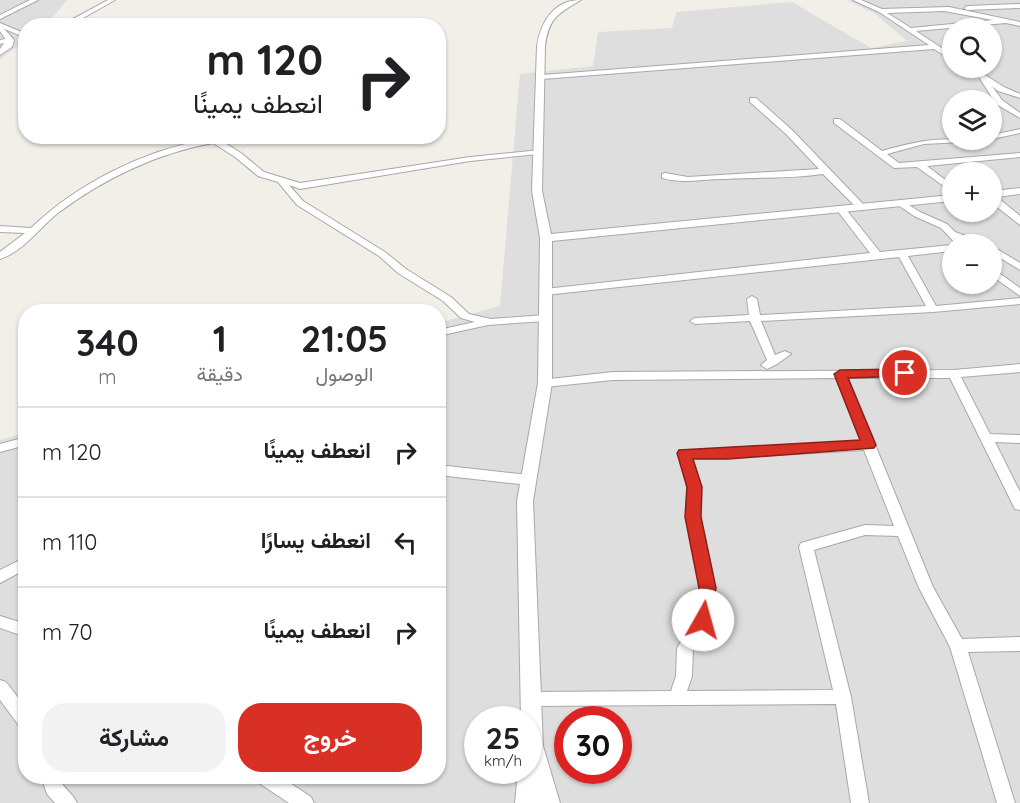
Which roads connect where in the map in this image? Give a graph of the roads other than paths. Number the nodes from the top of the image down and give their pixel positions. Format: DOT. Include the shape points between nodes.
graph roads {
  1 [pos="35,0"];
  2 [pos="112,0"];
  3 [pos="577,0"];
  4 [pos="856,0"];
  5 [pos="1020,6"];
  6 [pos="943,9"];
  7 [pos="881,11"];
  8 [pos="0,17"];
  9 [pos="78,18"];
  10 [pos="1006,21"];
  11 [pos="1020,24"];
  12 [pos="0,26"];
  13 [pos="908,30"];
  14 [pos="18,33"];
  15 [pos="10,40"];
  16 [pos="0,42"];
  17 [pos="934,47"];
  18 [pos="942,52"];
  19 [pos="0,53"];
  20 [pos="542,77"];
  21 [pos="983,78"];
  22 [pos="985,78"];
  23 [pos="1020,96"];
  24 [pos="753,100"];
  25 [pos="1020,116"];
  26 [pos="837,121"];
  27 [pos="1020,131"];
  28 [pos="1002,134"];
  29 [pos="942,141"];
  30 [pos="188,144"];
  31 [pos="221,144"];
  32 [pos="538,152"];
  33 [pos="882,153"];
  34 [pos="1020,155"];
  35 [pos="919,164"];
  36 [pos="825,171"];
  37 [pos="665,176"];
  38 [pos="942,181"];
  39 [pos="282,183"];
  40 [pos="1020,191"];
  41 [pos="1002,194"];
  42 [pos="942,199"];
  43 [pos="901,203"];
  44 [pos="1002,205"];
  45 [pos="861,207"];
  46 [pos="841,209"];
  47 [pos="1020,222"];
  48 [pos="0,229"];
  49 [pos="32,231"];
  50 [pos="951,234"];
  51 [pos="546,238"];
  52 [pos="942,249"];
  53 [pos="898,254"];
  54 [pos="877,255"];
  55 [pos="1002,255"];
  56 [pos="0,256"];
  57 [pos="1020,267"];
  58 [pos="1002,279"];
  59 [pos="545,292"];
  60 [pos="1020,293"];
  61 [pos="752,299"];
  62 [pos="1020,301"];
  63 [pos="933,309"];
  64 [pos="545,318"];
  65 [pos="755,318"];
  66 [pos="695,321"];
  67 [pos="491,322"];
  68 [pos="446,331"];
  69 [pos="785,354"];
  70 [pos="773,362"];
  71 [pos="1020,368"];
  72 [pos="741,374"];
  73 [pos="840,374"];
  74 [pos="954,374"];
  75 [pos="545,383"];
  76 [pos="986,438"];
  77 [pos="1020,439"];
  78 [pos="18,443"];
  79 [pos="869,445"];
  80 [pos="0,448"];
  81 [pos="446,471"];
  82 [pos="529,480"];
  83 [pos="1020,505"];
  84 [pos="903,531"];
  85 [pos="18,567"];
  86 [pos="0,577"];
  87 [pos="0,622"];
  88 [pos="18,629"];
  89 [pos="1020,644"];
  90 [pos="958,645"];
  91 [pos="0,687"];
  92 [pos="843,697"];
  93 [pos="530,699"];
  94 [pos="676,699"];
  95 [pos="530,706"];
  96 [pos="18,711"];
  97 [pos="542,779"];
  98 [pos="52,784"];
  99 [pos="276,784"];
  100 [pos="528,784"];
  101 [pos="68,803"];
  102 [pos="305,803"];
  103 [pos="526,803"];
  104 [pos="549,803"];
  105 [pos="860,803"];
  106 [pos="1006,803"];
  1 -- 8 [label="street"];
  2 -- 9 [label="street"];
  3 -- 20 [label="street" via="559,8 543,28"];
  4 -- 7 [label="street"];
  5 -- 6 [label="street"];
  6 -- 7 [label="street"];
  6 -- 10 [label="street"];
  7 -- 13 [label="street"];
  10 -- 11 [label="street"];
  10 -- 13 [label="street"];
  12 -- 14 [label="street"];
  12 -- 15 [label="street"];
  13 -- 17 [label="street"];
  15 -- 16 [label="street"];
  15 -- 19 [label="street"];
  17 -- 18 [label="street"];
  17 -- 20 [label="street"];
  20 -- 32 [label="street"];
  21 -- 25 [label="street" via="999,102"];
  22 -- 23 [label="street"];
  24 -- 36 [label="street"];
  26 -- 33 [label="street"];
  27 -- 28 [label="street"];
  29 -- 33 [label="street"];
  30 -- 49 [label="street" via="117,175 55,211"];
  31 -- 39 [label="street" via="261,174"];
  32 -- 39 [label="street" via="300,186"];
  32 -- 51 [label="street" via="537,191"];
  33 -- 35 [label="street" via="897,166"];
  34 -- 35 [label="street"];
  35 -- 38 [label="street"];
  36 -- 37 [label="street" via="678,181"];
  36 -- 45 [label="street"];
  39 -- 67 [label="street" via="300,203 382,254 465,316"];
  40 -- 41 [label="street"];
  42 -- 43 [label="street"];
  43 -- 45 [label="street"];
  43 -- 50 [label="street" via="944,226"];
  44 -- 47 [label="street"];
  45 -- 46 [label="street"];
  46 -- 51 [label="street"];
  46 -- 54 [label="street"];
  48 -- 49 [label="street"];
  49 -- 56 [label="street"];
  51 -- 59 [label="street"];
  52 -- 53 [label="street"];
  53 -- 54 [label="street"];
  53 -- 63 [label="street" via="902,254"];
  54 -- 59 [label="street"];
  55 -- 57 [label="street"];
  58 -- 60 [label="street"];
  59 -- 64 [label="street"];
  61 -- 65 [label="street"];
  62 -- 63 [label="street"];
  63 -- 65 [label="street"];
  64 -- 67 [label="street"];
  64 -- 75 [label="street"];
  65 -- 66 [label="street"];
  65 -- 70 [label="street"];
  67 -- 68 [label="street"];
  69 -- 70 [label="street"];
  70 -- 72 [label="street"];
  71 -- 74 [label="street"];
  72 -- 73 [label="street"];
  72 -- 75 [label="street" via="614,376"];
  73 -- 74 [label="street"];
  73 -- 79 [label="street"];
  74 -- 76 [label="street"];
  75 -- 82 [label="street"];
  76 -- 77 [label="street"];
  76 -- 83 [label="street"];
  78 -- 80 [label="street"];
  79 -- 84 [label="street"];
  79 -- 94 [label="street" via="684,453 694,487 693,517 707,588 703,620 684,648 684,676"];
  81 -- 82 [label="street"];
  82 -- 93 [label="street" via="525,501"];
  84 -- 90 [label="street" via="926,588"];
  84 -- 92 [label="street" via="865,530 806,547"];
  85 -- 86 [label="street"];
  87 -- 88 [label="street"];
  89 -- 90 [label="street"];
  90 -- 106 [label="street"];
  91 -- 96 [label="street"];
  92 -- 94 [label="street"];
  92 -- 105 [label="street"];
  93 -- 94 [label="street"];
  93 -- 95 [label="street"];
  97 -- 104 [label="street"];
  98 -- 101 [label="street"];
  99 -- 102 [label="street"];
  100 -- 103 [label="street"];
}
